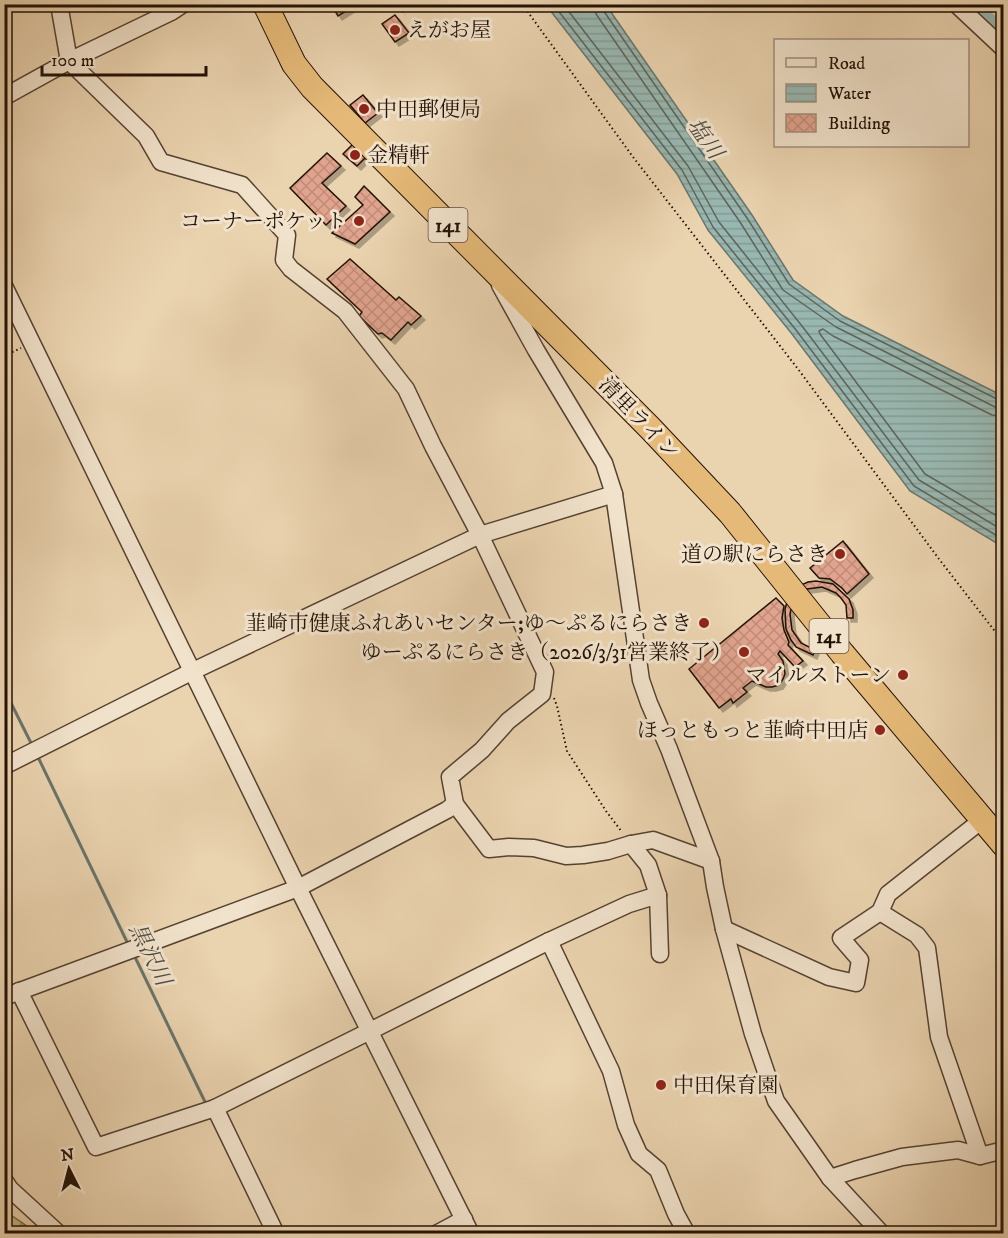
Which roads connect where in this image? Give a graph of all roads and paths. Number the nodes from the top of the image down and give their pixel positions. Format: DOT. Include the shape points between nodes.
graph roads {
  1 [pos="59,4"];
  2 [pos="183,4"];
  3 [pos="265,4"];
  4 [pos="397,4"];
  5 [pos="522,4"];
  6 [pos="956,4"];
  7 [pos="988,4"];
  8 [pos="405,15"];
  9 [pos="1004,19"];
  10 [pos="1004,49"];
  11 [pos="69,61"];
  12 [pos="4,97"];
  13 [pos="492,270"];
  14 [pos="4,286"];
  15 [pos="32,343"];
  16 [pos="4,356"];
  17 [pos="614,494"];
  18 [pos="480,535"];
  19 [pos="1004,643"];
  20 [pos="193,671"];
  21 [pos="545,672"];
  22 [pos="4,766"];
  23 [pos="455,804"];
  24 [pos="982,820"];
  25 [pos="631,844"];
  26 [pos="1004,845"];
  27 [pos="711,861"];
  28 [pos="298,888"];
  29 [pos="658,895"];
  30 [pos="880,912"];
  31 [pos="724,929"];
  32 [pos="549,941"];
  33 [pos="660,954"];
  34 [pos="12,994"];
  35 [pos="370,1031"];
  36 [pos="214,1108"];
  37 [pos="1004,1150"];
  38 [pos="980,1156"];
  39 [pos="830,1178"];
  40 [pos="4,1180"];
  41 [pos="468,1226"];
  42 [pos="59,1233"];
  43 [pos="276,1233"];
  44 [pos="436,1233"];
  45 [pos="687,1233"];
  46 [pos="882,1233"];
  1 -- 11 [label="street"];
  2 -- 11 [label="street"];
  3 -- 13 [label="highway, 清里ライン / 141" via="294,64 312,87"];
  4 -- 8 [label="path"];
  5 -- 19 [label="path" via="633,157"];
  6 -- 10 [label="street"];
  7 -- 9 [label="path"];
  11 -- 12 [label="street"];
  11 -- 18 [label="street" via="146,136 161,162 242,185 287,235 284,260 345,311 406,389"];
  13 -- 17 [label="street" via="604,463"];
  13 -- 24 [label="highway, 清里ライン / 141" via="730,513"];
  14 -- 15 [label="street"];
  15 -- 16 [label="path"];
  15 -- 20 [label="street"];
  17 -- 18 [label="street"];
  17 -- 27 [label="street" via="641,680"];
  18 -- 20 [label="street"];
  18 -- 21 [label="street"];
  20 -- 22 [label="street"];
  20 -- 28 [label="street"];
  21 -- 23 [label="street" via="542,694 450,777"];
  21 -- 25 [label="path" via="567,751"];
  23 -- 25 [label="street" via="489,849 534,848 566,856"];
  23 -- 28 [label="street"];
  24 -- 26 [label="highway, 清里ライン / 141"];
  24 -- 30 [label="street" via="888,894"];
  25 -- 27 [label="street" via="653,840"];
  25 -- 29 [label="street" via="648,865"];
  27 -- 31 [label="street"];
  28 -- 34 [label="street"];
  28 -- 35 [label="street"];
  29 -- 32 [label="street"];
  29 -- 33 [label="street"];
  30 -- 31 [label="street" via="841,938 860,960 856,983 829,977"];
  30 -- 38 [label="street" via="917,935 927,948 939,1037"];
  31 -- 39 [label="street" via="776,1101"];
  32 -- 35 [label="street"];
  32 -- 45 [label="street" via="610,1071 639,1154 658,1170"];
  34 -- 36 [label="street" via="96,1147"];
  35 -- 36 [label="street"];
  35 -- 41 [label="street"];
  36 -- 43 [label="street"];
  37 -- 38 [label="street"];
  38 -- 39 [label="street" via="958,1150 902,1157"];
  39 -- 46 [label="street"];
  40 -- 42 [label="street"];
  41 -- 44 [label="street"];
}
